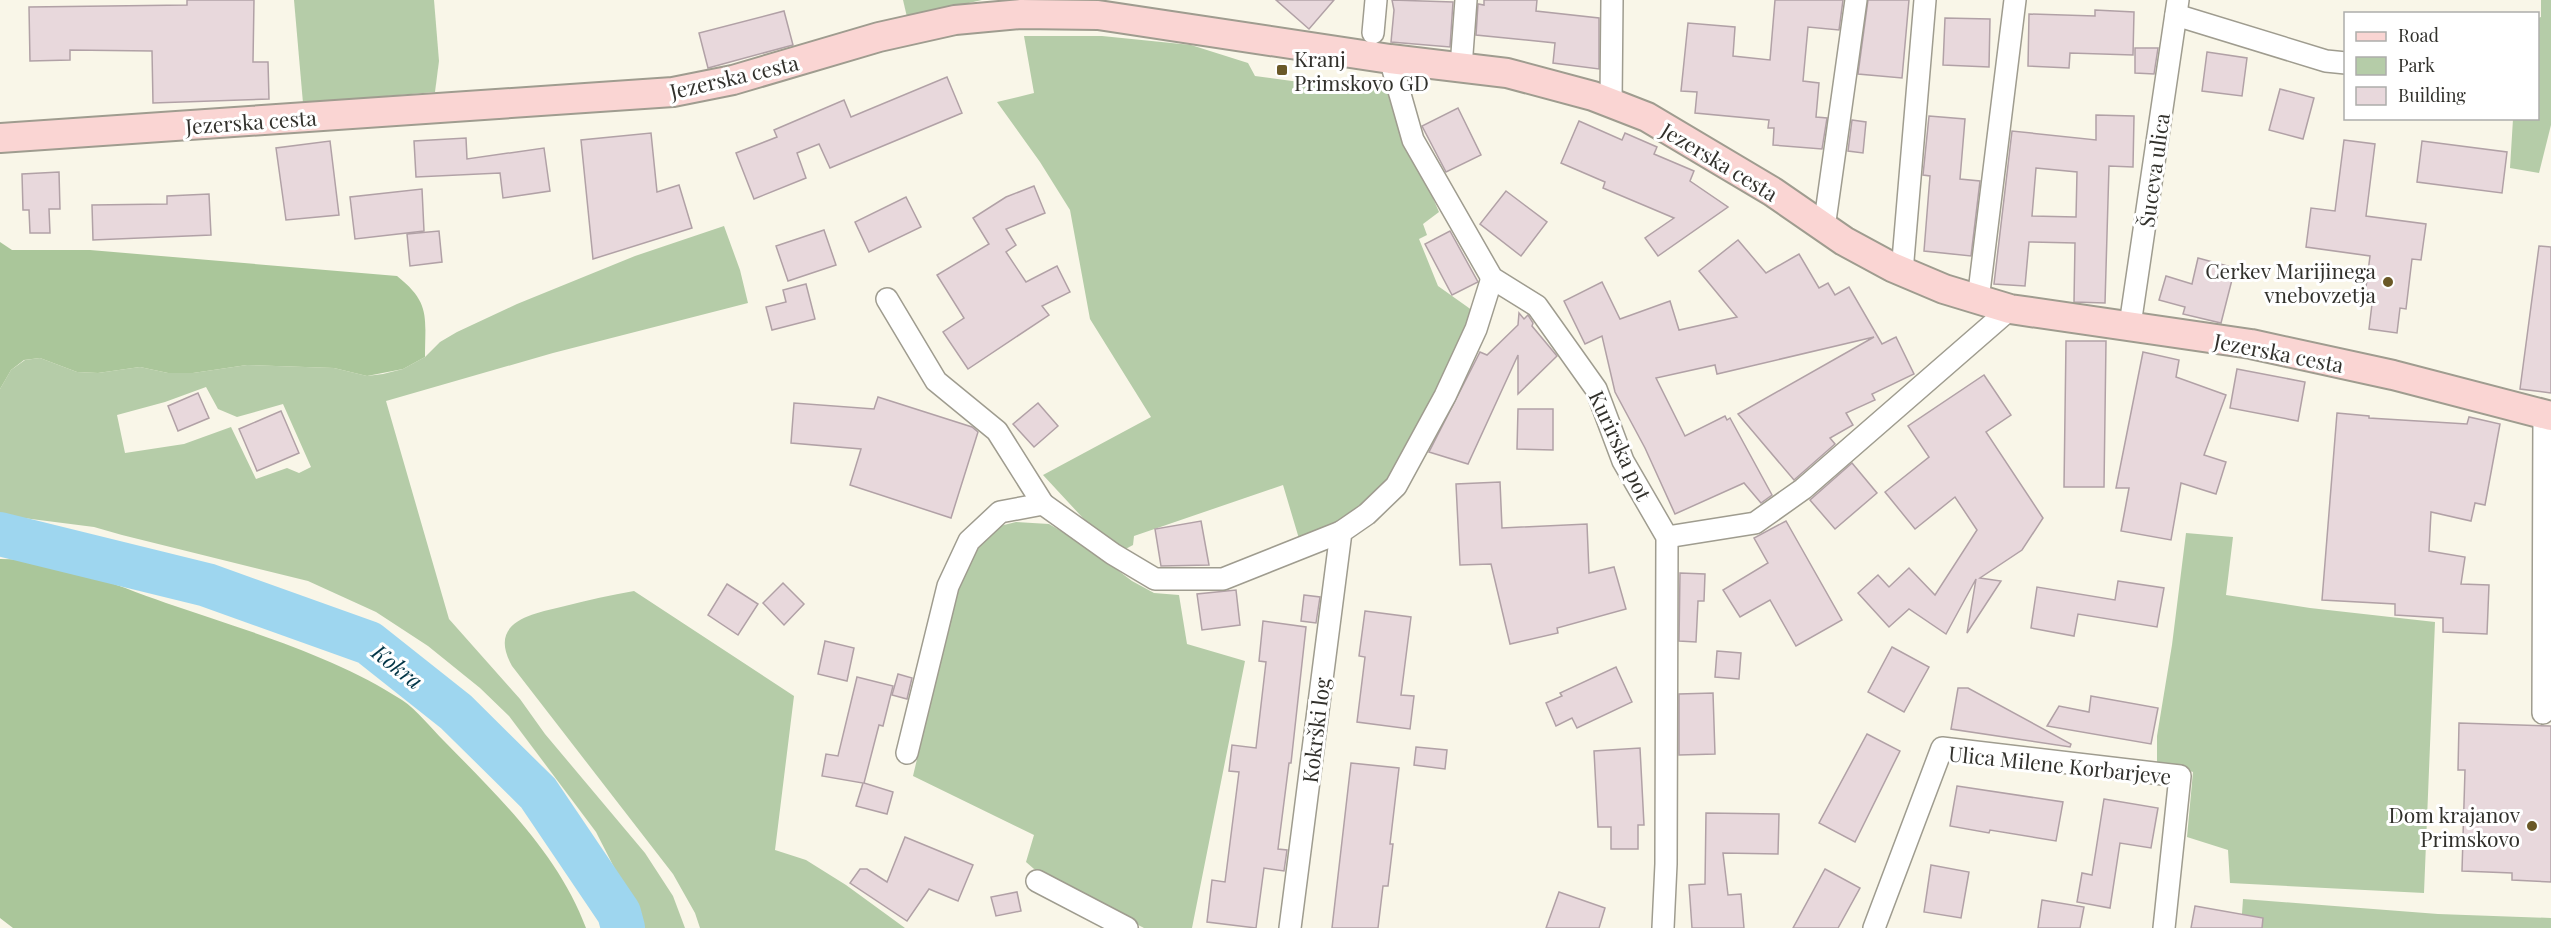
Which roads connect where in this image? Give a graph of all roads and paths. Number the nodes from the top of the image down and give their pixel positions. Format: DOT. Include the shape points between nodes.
graph roads {
  1 [pos="1376,0"];
  2 [pos="1466,0"];
  3 [pos="1612,0"];
  4 [pos="1856,0"];
  5 [pos="1925,0"];
  6 [pos="2015,0"];
  7 [pos="2177,8"];
  8 [pos="1373,33"];
  9 [pos="1390,59"];
  10 [pos="2344,63"];
  11 [pos="1461,67"];
  12 [pos="1611,102"];
  13 [pos="0,138"];
  14 [pos="1824,228"];
  15 [pos="1902,272"];
  16 [pos="1492,278"];
  17 [pos="887,299"];
  18 [pos="1978,300"];
  19 [pos="2010,309"];
  20 [pos="2130,326"];
  21 [pos="2548,415"];
  22 [pos="1043,504"];
  23 [pos="1341,532"];
  24 [pos="1667,537"];
  25 [pos="2543,713"];
  26 [pos="907,753"];
  27 [pos="1036,881"];
  28 [pos="1126,928"];
  29 [pos="1290,928"];
  30 [pos="1663,928"];
  31 [pos="1874,928"];
  32 [pos="2164,928"];
  1 -- 8 [label="street"];
  2 -- 11 [label="street"];
  3 -- 12 [label="street"];
  4 -- 14 [label="street"];
  5 -- 15 [label="street"];
  6 -- 18 [label="street"];
  7 -- 10 [label="street, Šuceva ulica" via="2326,61"];
  7 -- 20 [label="street, Šuceva ulica"];
  9 -- 11 [label="street, Jezerska cesta"];
  9 -- 13 [label="street, Jezerska cesta" via="1098,15 1021,14 955,21 879,37 733,81 673,92"];
  9 -- 16 [label="street, Kurirska pot" via="1413,140"];
  11 -- 12 [label="street, Jezerska cesta" via="1507,73"];
  12 -- 14 [label="street, Jezerska cesta" via="1695,144"];
  14 -- 15 [label="street, Jezerska cesta"];
  15 -- 18 [label="street, Jezerska cesta"];
  16 -- 23 [label="street" via="1476,329 1454,377 1396,486"];
  16 -- 24 [label="street, Kurirska pot" via="1537,306 1596,389 1623,461"];
  17 -- 22 [label="street" via="936,381 997,430"];
  18 -- 19 [label="street, Jezerska cesta"];
  19 -- 20 [label="street, Jezerska cesta"];
  19 -- 24 [label="street" via="1803,489 1755,524"];
  20 -- 21 [label="street, Jezerska cesta" via="2268,347"];
  21 -- 25 [label="street, Jezerska cesta"];
  22 -- 23 [label="street" via="1155,579 1223,579"];
  22 -- 26 [label="street" via="1000,512 969,541 948,586"];
  23 -- 29 [label="street, Kokrški log"];
  24 -- 30 [label="street"];
  27 -- 28 [label="street"];
  31 -- 32 [label="street, Ulica Milene Korbarjeve" via="1942,748 2180,776"];
}
